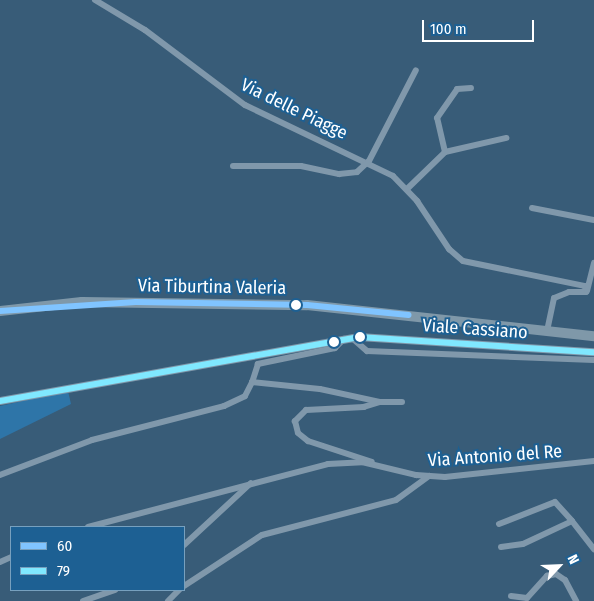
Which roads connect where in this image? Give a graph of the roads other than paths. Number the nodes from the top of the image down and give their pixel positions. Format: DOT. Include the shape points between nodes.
graph roads {
  1 [pos="95,0"];
  2 [pos="416,70"];
  3 [pos="470,88"];
  4 [pos="506,138"];
  5 [pos="445,152"];
  6 [pos="369,161"];
  7 [pos="233,166"];
  8 [pos="407,189"];
  9 [pos="532,208"];
  10 [pos="594,220"];
  11 [pos="594,263"];
  12 [pos="587,291"];
  13 [pos="0,311"];
  14 [pos="545,330"];
  15 [pos="594,336"];
  16 [pos="348,338"];
  17 [pos="594,352"];
  18 [pos="594,360"];
  19 [pos="252,382"];
  20 [pos="0,401"];
  21 [pos="380,402"];
  22 [pos="402,402"];
  23 [pos="594,461"];
  24 [pos="375,465"];
  25 [pos="0,474"];
  26 [pos="429,476"];
  27 [pos="252,482"];
  28 [pos="572,521"];
  29 [pos="499,524"];
  30 [pos="92,526"];
  31 [pos="185,544"];
  32 [pos="501,547"];
  33 [pos="594,549"];
  34 [pos="185,585"];
  35 [pos="112,591"];
  36 [pos="177,591"];
  37 [pos="511,596"];
  38 [pos="83,601"];
  39 [pos="168,601"];
  40 [pos="576,601"];
  1 -- 6 [label="street, Via delle Piagge" via="145,30 245,105"];
  2 -- 6 [label="street"];
  3 -- 5 [label="street" via="457,89 437,118"];
  4 -- 5 [label="street"];
  5 -- 8 [label="street"];
  6 -- 7 [label="street" via="360,171 345,174 301,166"];
  6 -- 8 [label="street, Via delle Piagge"];
  8 -- 12 [label="street, Via delle Piagge" via="449,249 463,261 583,286"];
  9 -- 10 [label="street"];
  11 -- 12 [label="street"];
  12 -- 14 [label="street" via="566,292 554,298"];
  13 -- 14 [label="main road, Via Tiburtina Valeria" via="82,302 307,305"];
  14 -- 15 [label="main road, Via Tiburtina Valeria"];
  16 -- 17 [label="street, Viale Cassiano"];
  16 -- 18 [label="street" via="366,351"];
  16 -- 19 [label="street" via="335,348 258,364"];
  16 -- 20 [label="street, Viale Cassiano"];
  19 -- 21 [label="street"];
  19 -- 25 [label="street" via="245,396 224,406 75,445"];
  21 -- 22 [label="street"];
  21 -- 24 [label="street" via="364,407 306,410 295,422 299,434 308,441 342,449"];
  23 -- 26 [label="street, Via Antonio del Re" via="503,474"];
  24 -- 26 [label="street, Via Antonio del Re"];
  24 -- 27 [label="street, Via Antonio del Re" via="328,464"];
  26 -- 34 [label="street" via="393,501 262,535"];
  27 -- 30 [label="street, Via Antonio del Re"];
  27 -- 31 [label="street"];
  28 -- 29 [label="street" via="555,502"];
  28 -- 32 [label="street" via="523,544"];
  28 -- 33 [label="street"];
  35 -- 38 [label="street"];
  36 -- 39 [label="street"];
  37 -- 40 [label="street" via="528,598 547,576 556,574 565,580"];
}
